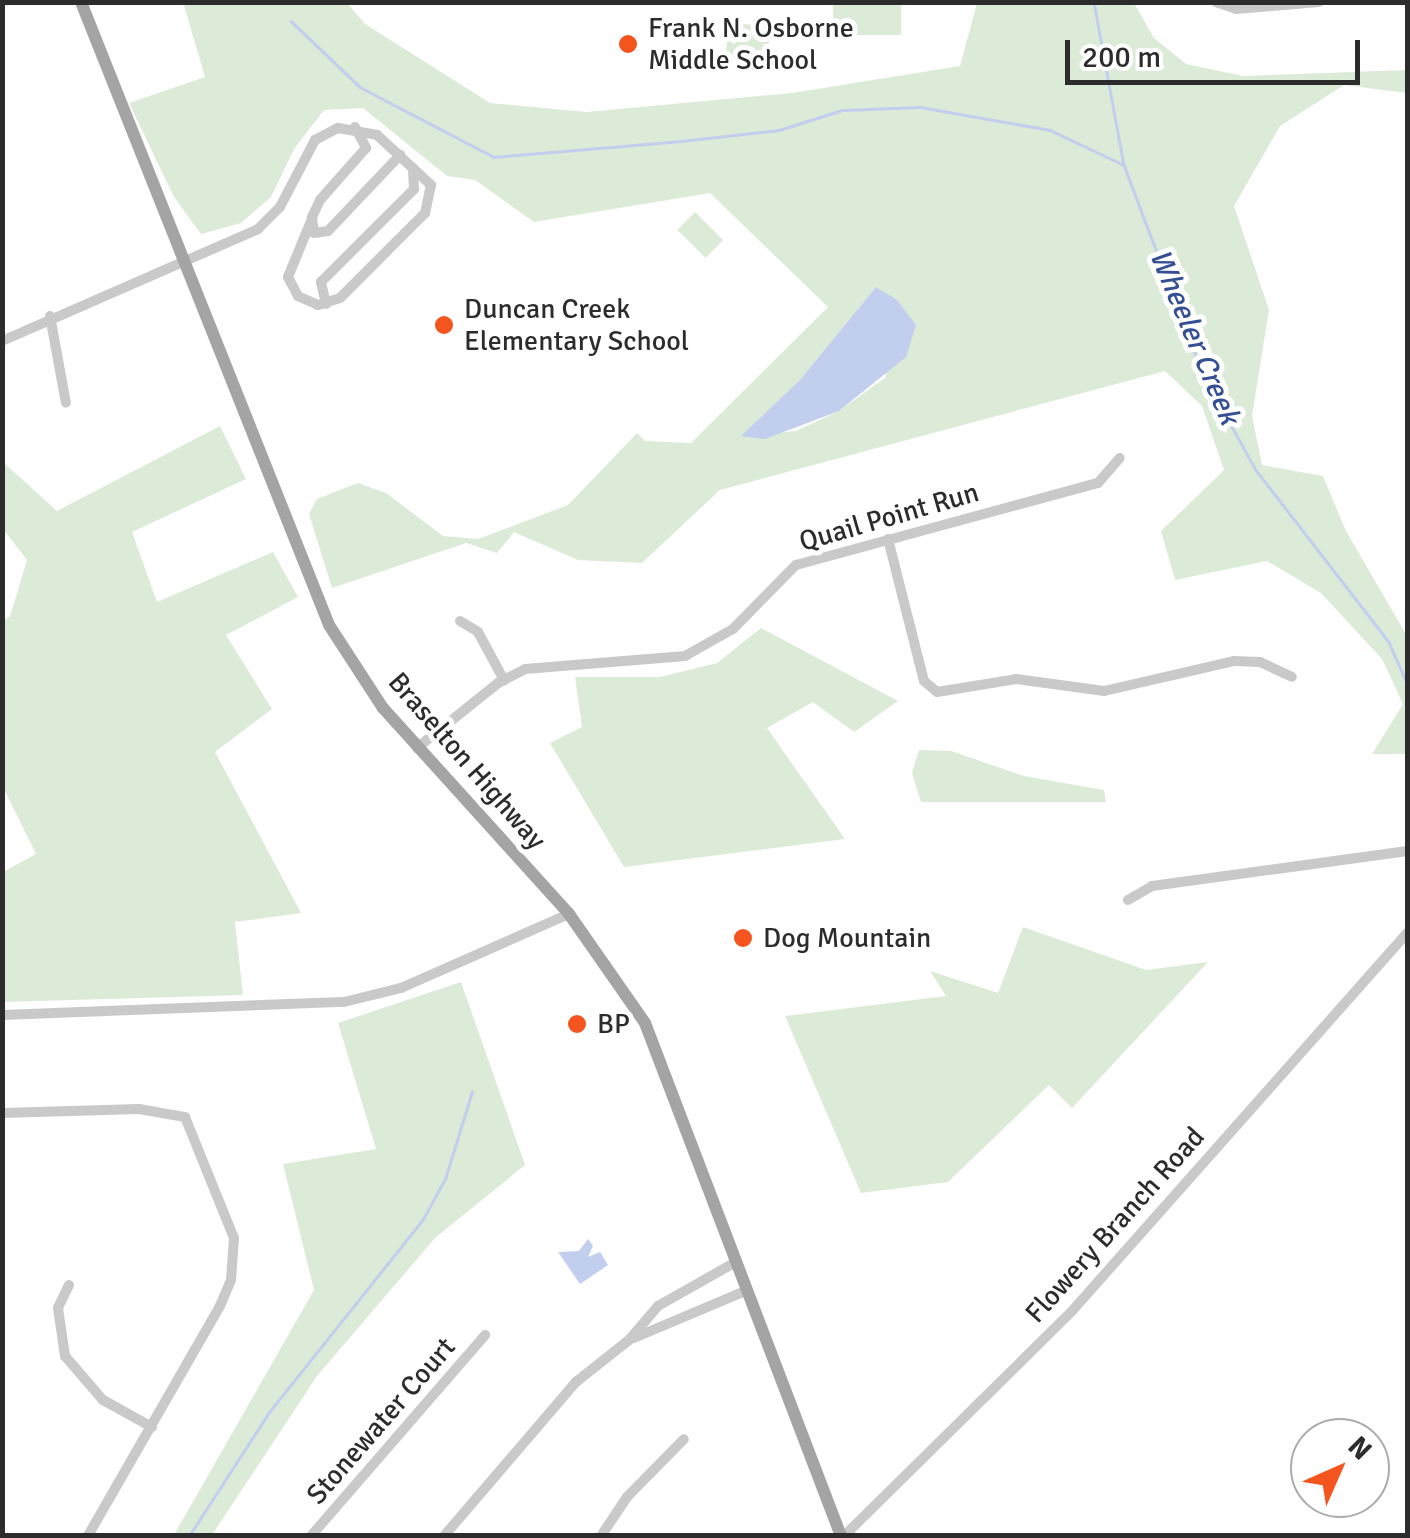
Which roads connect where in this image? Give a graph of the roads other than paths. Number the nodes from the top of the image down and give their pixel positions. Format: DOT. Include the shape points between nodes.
graph roads {
  1 [pos="81,2"];
  2 [pos="1216,2"];
  3 [pos="1319,2"];
  4 [pos="355,127"];
  5 [pos="410,162"];
  6 [pos="311,221"];
  7 [pos="184,256"];
  8 [pos="326,304"];
  9 [pos="50,316"];
  10 [pos="2,341"];
  11 [pos="66,403"];
  12 [pos="1120,458"];
  13 [pos="888,539"];
  14 [pos="460,620"];
  15 [pos="1292,677"];
  16 [pos="504,680"];
  17 [pos="417,748"];
  18 [pos="1408,851"];
  19 [pos="1128,900"];
  20 [pos="570,914"];
  21 [pos="1408,932"];
  22 [pos="2,1016"];
  23 [pos="2,1113"];
  24 [pos="734,1262"];
  25 [pos="69,1286"];
  26 [pos="745,1291"];
  27 [pos="485,1336"];
  28 [pos="629,1340"];
  29 [pos="152,1427"];
  30 [pos="684,1439"];
  31 [pos="88,1536"];
  32 [pos="311,1536"];
  33 [pos="444,1536"];
  34 [pos="600,1536"];
  35 [pos="842,1536"];
  1 -- 7 [label="main road, Braselton Highway"];
  2 -- 3 [label="street" via="1236,9"];
  4 -- 5 [label="street" via="378,134"];
  4 -- 6 [label="street" via="366,148 363,156 320,200"];
  4 -- 7 [label="street" via="315,140 280,207 258,229"];
  5 -- 6 [label="street" via="323,235 314,233"];
  5 -- 8 [label="street" via="414,189 321,282"];
  5 -- 8 [label="street" via="433,194 425,213"];
  6 -- 8 [label="street" via="288,277 307,302"];
  7 -- 9 [label="street"];
  7 -- 17 [label="main road, Braselton Highway" via="304,574 355,670"];
  9 -- 10 [label="street"];
  9 -- 11 [label="street"];
  12 -- 13 [label="street, Quail Point Run" via="1098,482"];
  13 -- 15 [label="street" via="924,682 937,692 1016,679 1104,691 1234,660 1260,662"];
  13 -- 16 [label="street, Quail Point Run" via="796,566 732,629 685,656 656,663 548,664"];
  14 -- 16 [label="street" via="478,632"];
  16 -- 17 [label="street, Quail Point Run"];
  17 -- 20 [label="main road, Braselton Highway"];
  18 -- 19 [label="street" via="1152,886"];
  20 -- 22 [label="street" via="401,988 344,1002"];
  20 -- 24 [label="main road, Braselton Highway" via="645,1023"];
  21 -- 35 [label="street, Flowery Branch Road" via="1072,1310"];
  23 -- 29 [label="street" via="139,1109 185,1117 198,1143 234,1238 231,1280"];
  24 -- 26 [label="main road, Braselton Highway"];
  24 -- 28 [label="street" via="658,1306"];
  25 -- 29 [label="street" via="58,1308 65,1356 103,1400"];
  26 -- 28 [label="street"];
  26 -- 35 [label="main road, Braselton Highway"];
  27 -- 32 [label="street, Stonewater Court"];
  28 -- 33 [label="street" via="576,1382"];
  29 -- 31 [label="street"];
  30 -- 34 [label="street" via="627,1497"];
}
